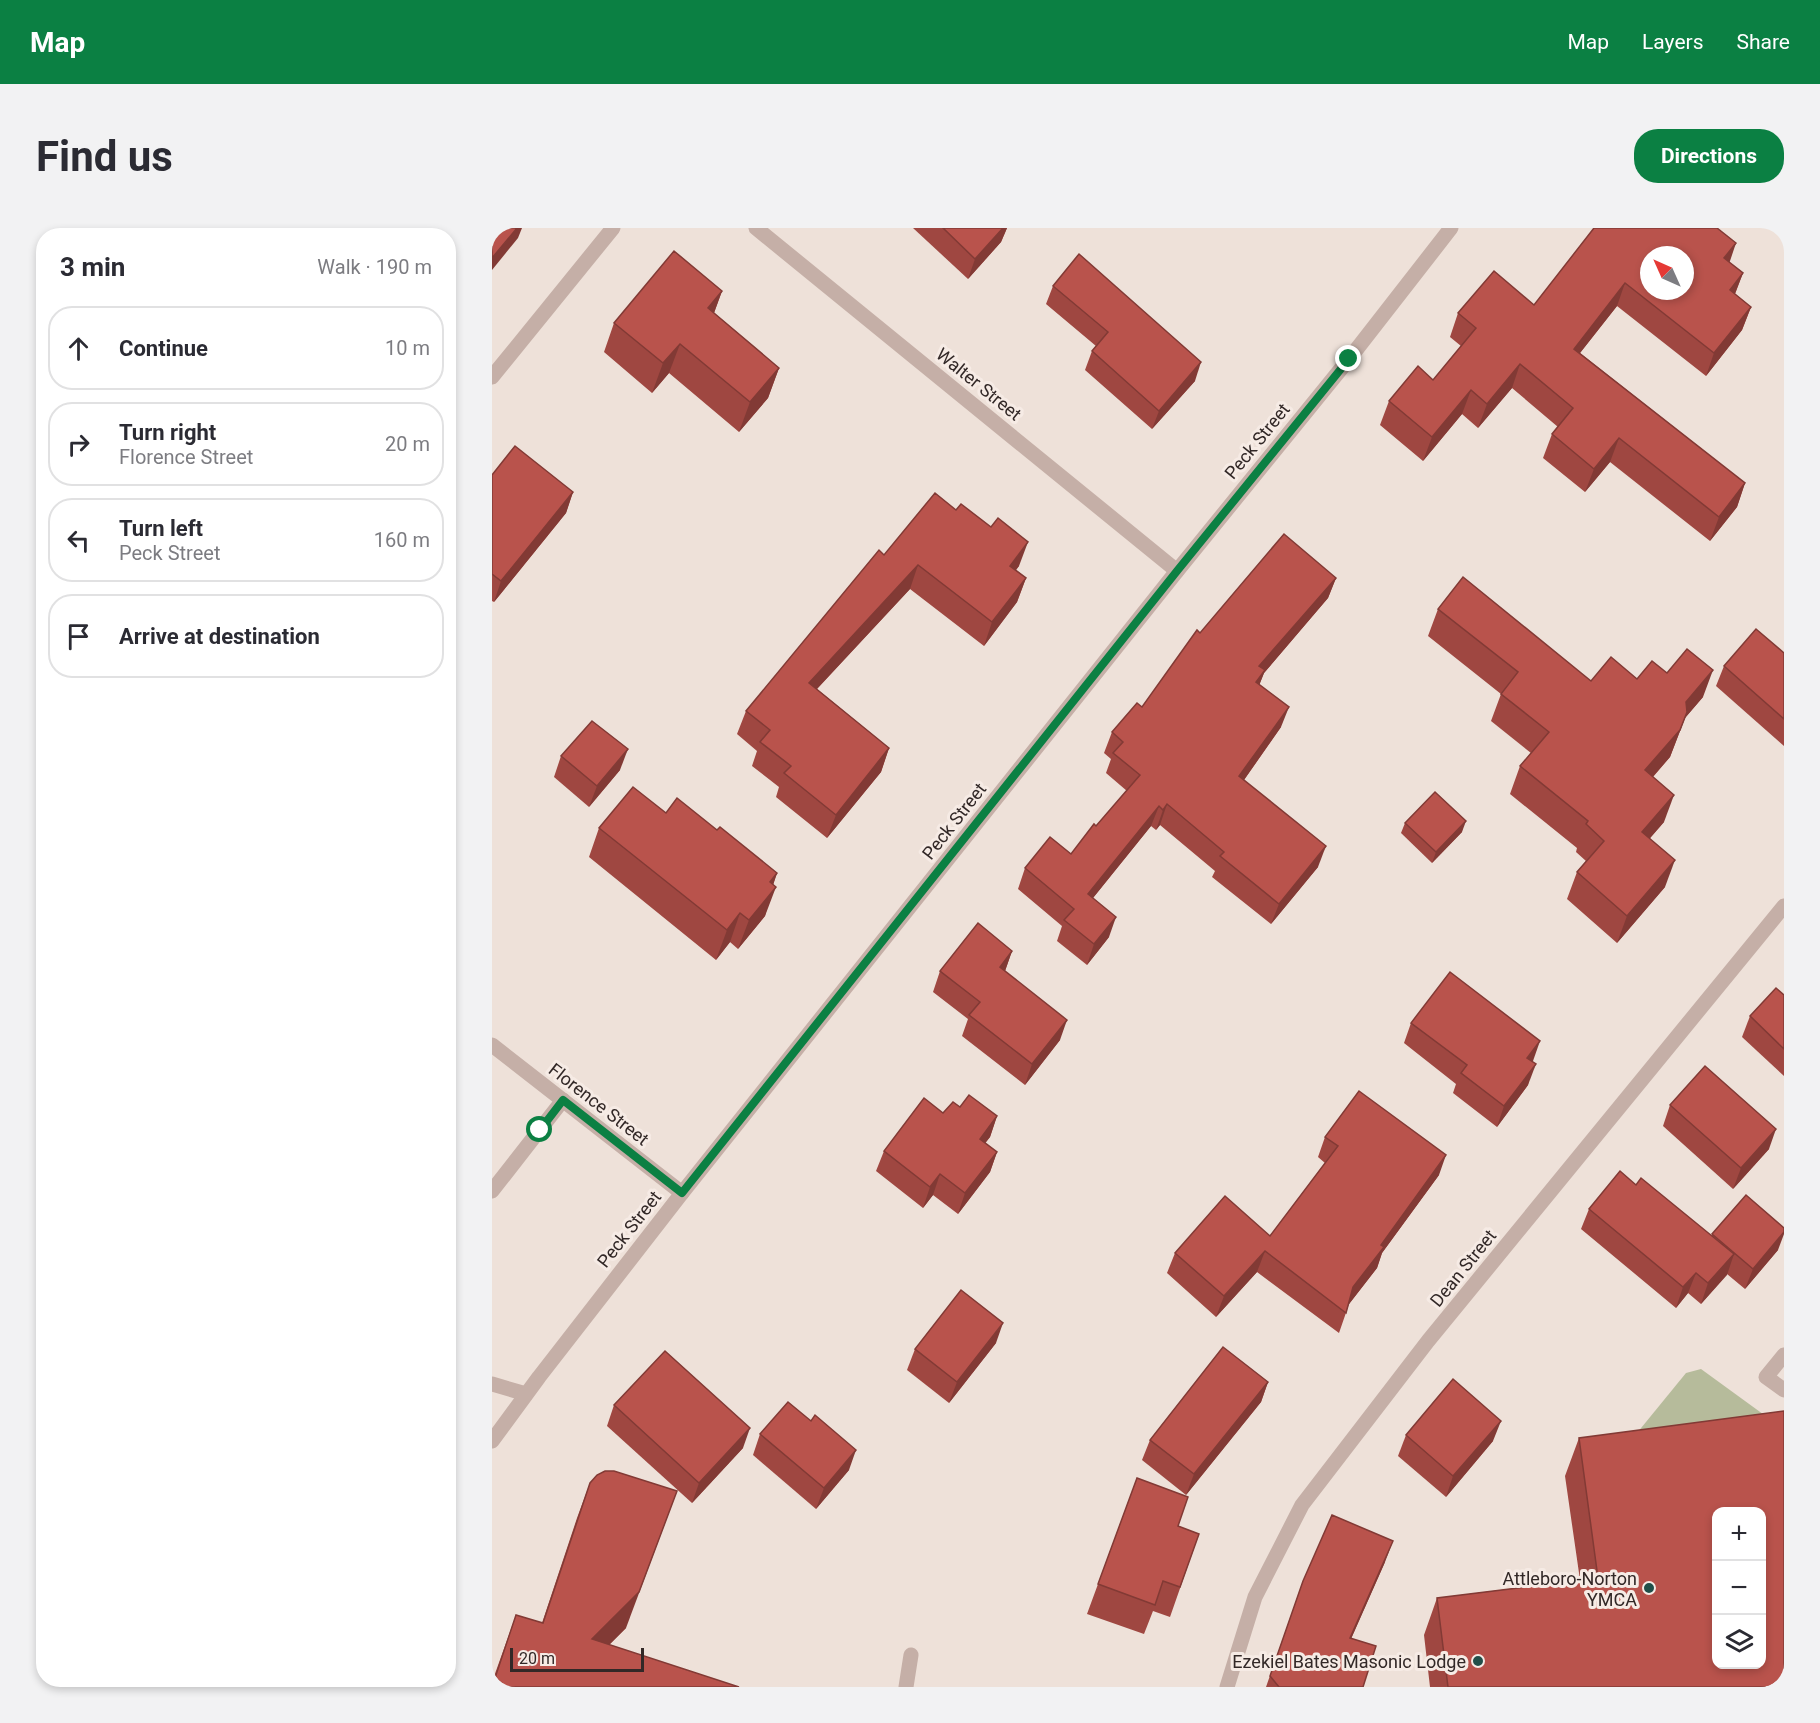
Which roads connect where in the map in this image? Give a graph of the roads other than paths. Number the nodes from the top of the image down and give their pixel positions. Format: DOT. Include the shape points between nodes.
graph roads {
  1 [pos="613,228"];
  2 [pos="756,228"];
  3 [pos="1451,228"];
  4 [pos="492,377"];
  5 [pos="1177,571"];
  6 [pos="1784,906"];
  7 [pos="492,1045"];
  8 [pos="563,1100"];
  9 [pos="492,1191"];
  10 [pos="682,1193"];
  11 [pos="1784,1355"];
  12 [pos="492,1384"];
  13 [pos="1784,1390"];
  14 [pos="526,1394"];
  15 [pos="492,1441"];
  16 [pos="911,1655"];
  17 [pos="906,1687"];
  18 [pos="1227,1687"];
  1 -- 4 [label="street"];
  2 -- 5 [label="street, Walter Street"];
  3 -- 5 [label="street, Peck Street"];
  5 -- 10 [label="street, Peck Street"];
  6 -- 18 [label="street, Dean Street" via="1428,1341 1302,1505 1255,1597"];
  7 -- 8 [label="street, Florence Street"];
  8 -- 9 [label="street"];
  8 -- 10 [label="street, Florence Street"];
  10 -- 14 [label="street, Peck Street"];
  11 -- 13 [label="street" via="1766,1377"];
  12 -- 14 [label="street"];
  14 -- 15 [label="street, Peck Street"];
  16 -- 17 [label="street"];
}
